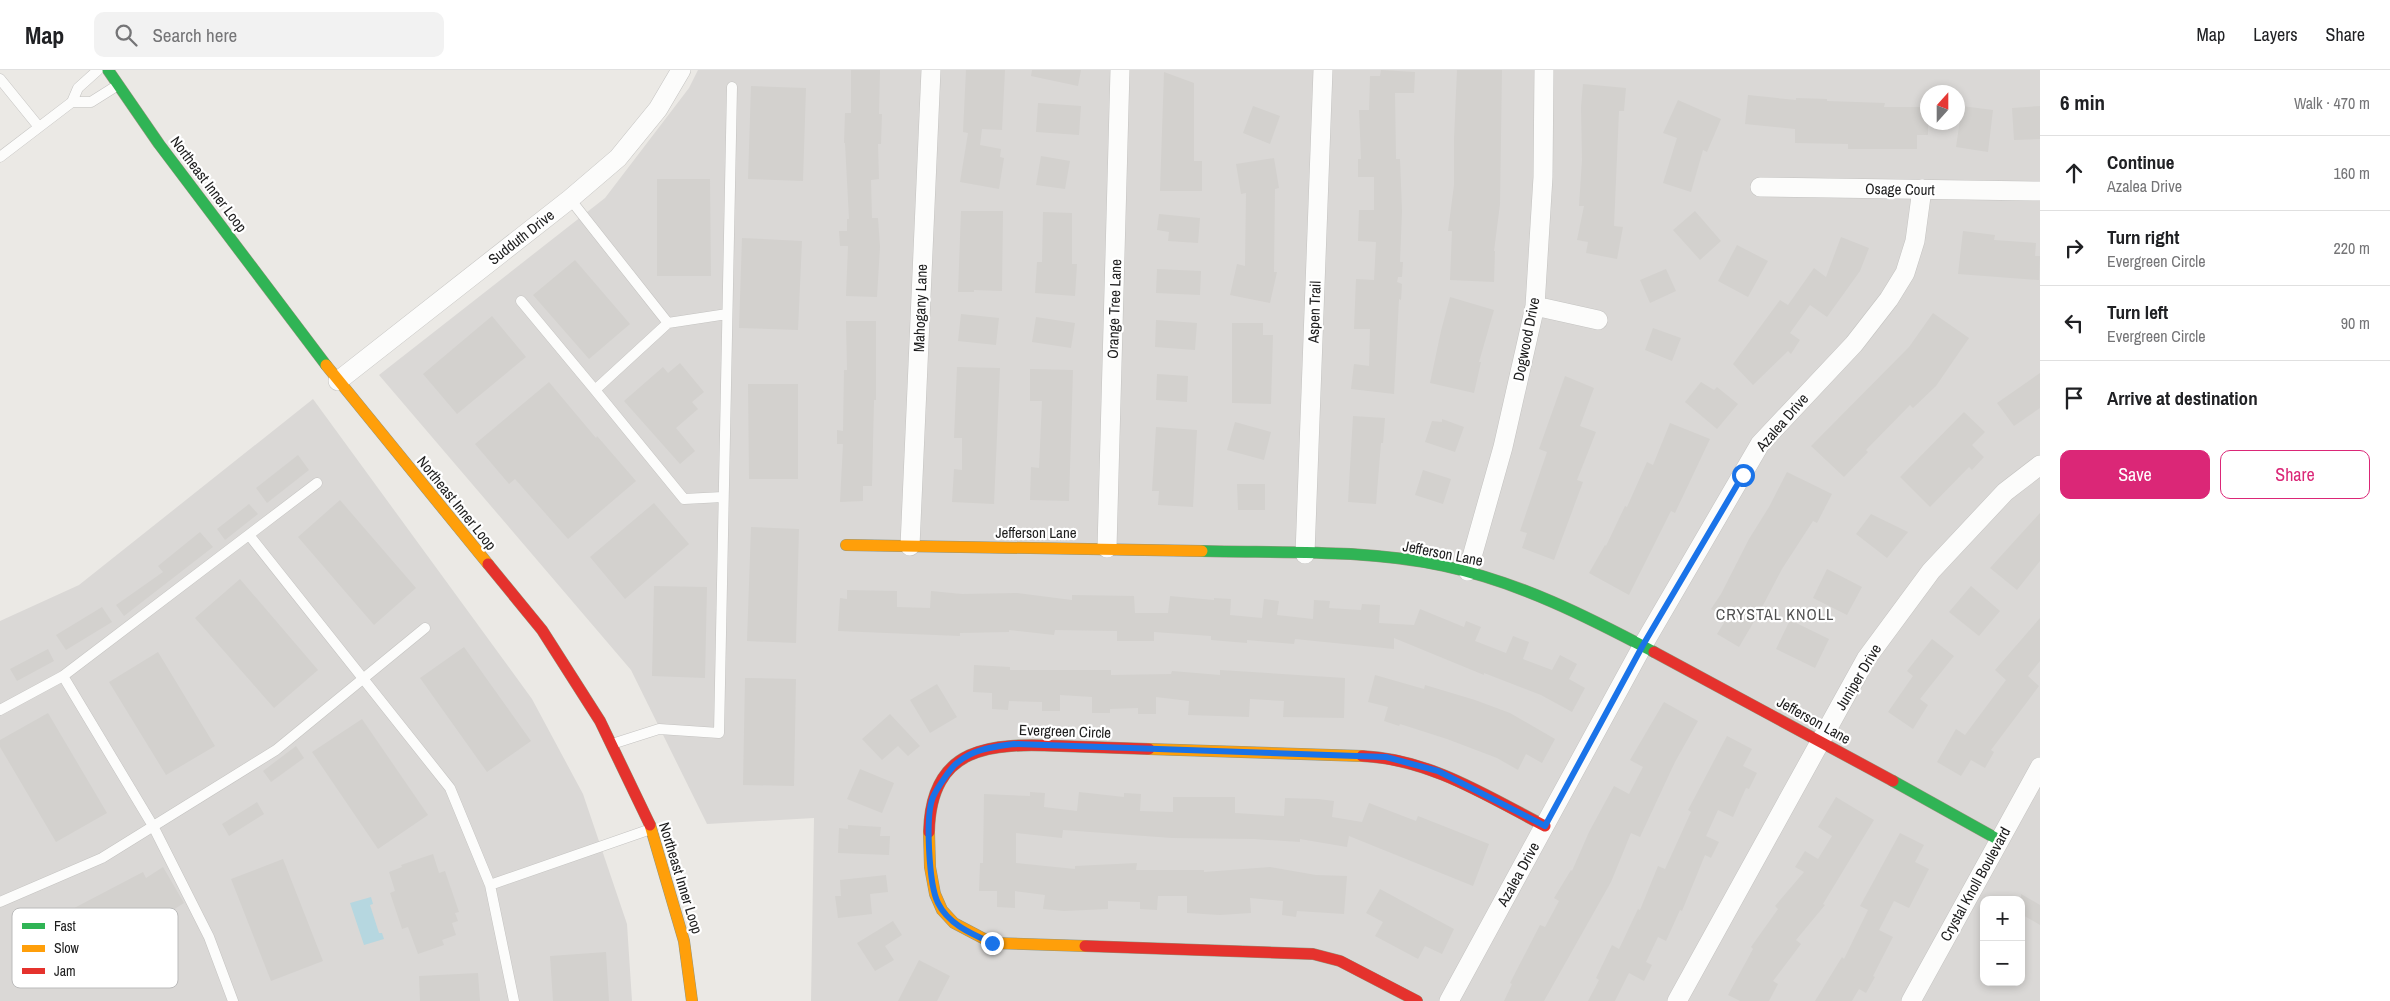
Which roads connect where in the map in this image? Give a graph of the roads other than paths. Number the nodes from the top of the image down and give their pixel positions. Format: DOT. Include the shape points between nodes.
graph roads {
  1 [pos="98,70"];
  2 [pos="108,70"];
  3 [pos="681,70"];
  4 [pos="931,70"];
  5 [pos="1120,70"];
  6 [pos="1323,70"];
  7 [pos="1544,70"];
  8 [pos="0,79"];
  9 [pos="118,84"];
  10 [pos="732,87"];
  11 [pos="72,102"];
  12 [pos="39,127"];
  13 [pos="0,157"];
  14 [pos="1760,187"];
  15 [pos="1922,189"];
  16 [pos="2040,191"];
  17 [pos="570,199"];
  18 [pos="521,301"];
  19 [pos="1535,306"];
  20 [pos="727,314"];
  21 [pos="1598,320"];
  22 [pos="668,323"];
  23 [pos="338,381"];
  24 [pos="595,390"];
  25 [pos="2040,465"];
  26 [pos="317,483"];
  27 [pos="723,497"];
  28 [pos="249,535"];
  29 [pos="846,545"];
  30 [pos="910,546"];
  31 [pos="1107,548"];
  32 [pos="1305,554"];
  33 [pos="1468,571"];
  34 [pos="425,628"];
  35 [pos="1643,645"];
  36 [pos="63,676"];
  37 [pos="363,678"];
  38 [pos="0,710"];
  39 [pos="1821,741"];
  40 [pos="611,744"];
  41 [pos="2040,767"];
  42 [pos="153,826"];
  43 [pos="1545,826"];
  44 [pos="652,829"];
  45 [pos="1999,840"];
  46 [pos="490,885"];
  47 [pos="0,902"];
  48 [pos="233,1001"];
  49 [pos="514,1001"];
  50 [pos="692,1001"];
  51 [pos="1417,1001"];
  52 [pos="1449,1001"];
  53 [pos="1677,1001"];
  54 [pos="1911,1001"];
  1 -- 11 [label="lane" via="78,88"];
  2 -- 9 [label="street, Northeast Inner Loop"];
  3 -- 17 [label="street, Sudduth Drive" via="658,109 618,158"];
  4 -- 30 [label="street, Mahogany Lane"];
  5 -- 31 [label="street, Orange Tree Lane"];
  6 -- 32 [label="street, Aspen Trail"];
  7 -- 19 [label="street, Dogwood Drive" via="1543,177"];
  8 -- 12 [label="lane"];
  9 -- 11 [label="lane" via="91,102"];
  9 -- 23 [label="street, Northeast Inner Loop" via="159,144"];
  10 -- 20 [label="lane"];
  11 -- 12 [label="lane"];
  12 -- 13 [label="lane"];
  14 -- 15 [label="street, Osage Court"];
  15 -- 16 [label="street, Osage Court"];
  15 -- 35 [label="street, Azalea Drive" via="1915,241 1905,273 1893,293 1854,344 1760,444"];
  17 -- 22 [label="lane"];
  17 -- 23 [label="street, Sudduth Drive"];
  18 -- 24 [label="lane"];
  19 -- 21 [label="street"];
  19 -- 33 [label="street, Dogwood Drive" via="1503,446"];
  20 -- 22 [label="lane"];
  20 -- 27 [label="lane"];
  22 -- 24 [label="lane"];
  23 -- 40 [label="street, Northeast Inner Loop" via="542,630"];
  24 -- 27 [label="lane" via="684,499"];
  25 -- 39 [label="street, Juniper Drive" via="2005,492 1930,571 1866,659"];
  26 -- 28 [label="lane"];
  27 -- 40 [label="lane" via="719,733 659,729"];
  28 -- 36 [label="lane"];
  28 -- 37 [label="lane"];
  29 -- 30 [label="street, Jefferson Lane"];
  30 -- 31 [label="street, Jefferson Lane"];
  31 -- 32 [label="street, Jefferson Lane"];
  32 -- 33 [label="street, Jefferson Lane" via="1413,560"];
  33 -- 35 [label="street, Jefferson Lane" via="1580,613"];
  34 -- 37 [label="lane"];
  35 -- 39 [label="street, Jefferson Lane"];
  35 -- 43 [label="street, Azalea Drive"];
  36 -- 38 [label="lane"];
  36 -- 42 [label="lane"];
  37 -- 42 [label="lane" via="276,750"];
  37 -- 46 [label="lane" via="450,788"];
  39 -- 45 [label="street, Jefferson Lane"];
  39 -- 53 [label="street, Juniper Drive"];
  40 -- 44 [label="street, Northeast Inner Loop"];
  41 -- 45 [label="street, Crystal Knoll Boulevard"];
  42 -- 47 [label="lane" via="102,858"];
  42 -- 48 [label="lane" via="209,938"];
  43 -- 51 [label="street, Evergreen Circle" via="1438,771 1386,757 1014,744 981,749 956,763 932,798 929,831 931,883 938,904 969,933 992,943 1313,954 1340,961"];
  43 -- 52 [label="street, Azalea Drive"];
  44 -- 46 [label="lane"];
  44 -- 50 [label="street, Northeast Inner Loop" via="684,941"];
  45 -- 54 [label="street, Crystal Knoll Boulevard"];
  46 -- 49 [label="lane"];
}
